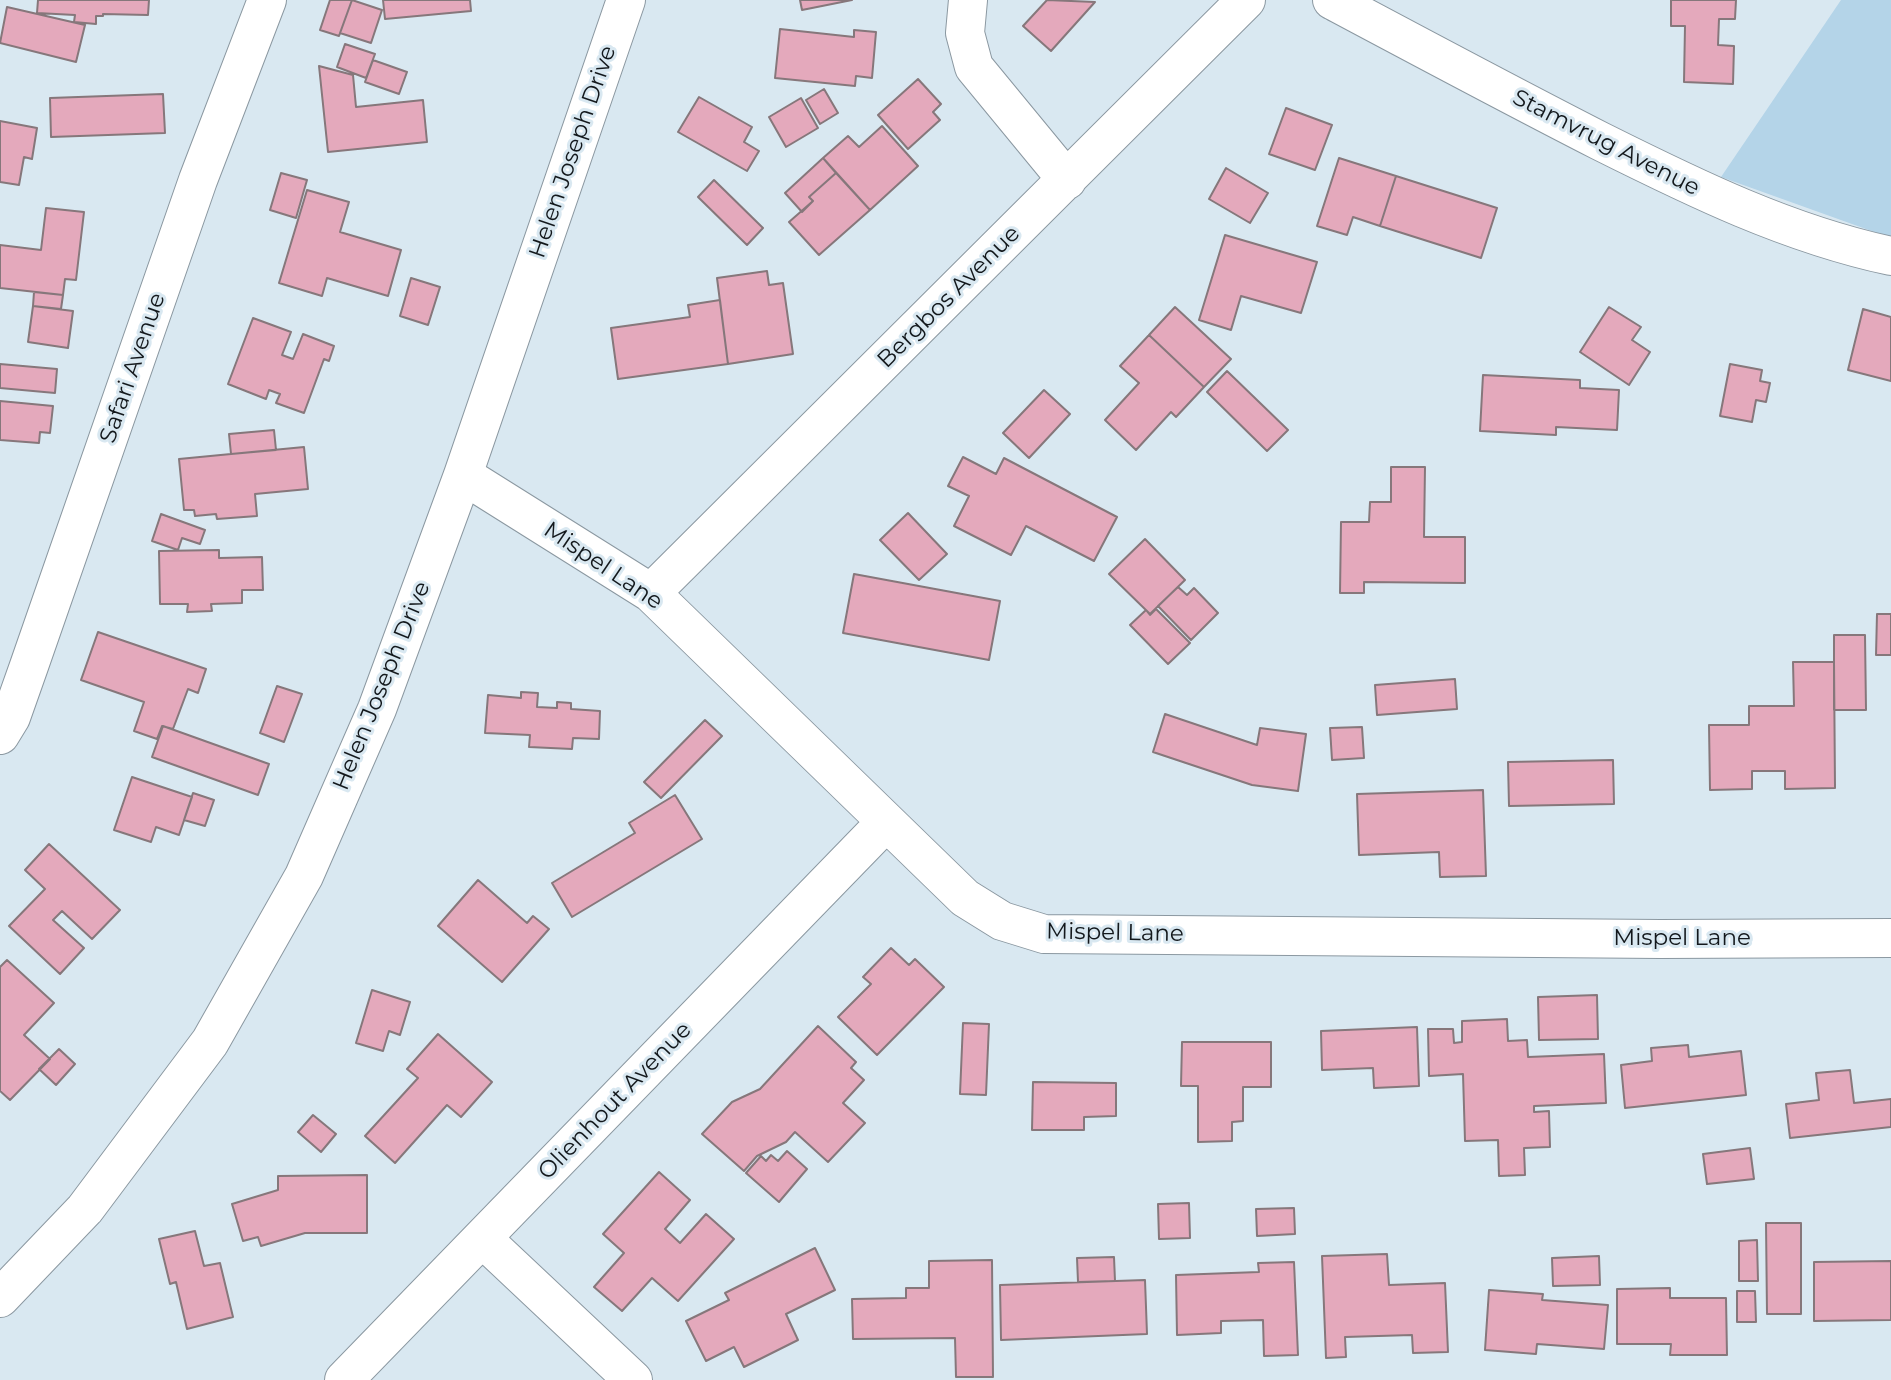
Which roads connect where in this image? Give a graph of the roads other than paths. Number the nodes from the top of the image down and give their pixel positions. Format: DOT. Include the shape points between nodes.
graph roads {
  1 [pos="267,0"];
  2 [pos="625,0"];
  3 [pos="968,0"];
  4 [pos="1246,0"];
  5 [pos="1332,0"];
  6 [pos="1067,180"];
  7 [pos="1891,256"];
  8 [pos="463,475"];
  9 [pos="651,593"];
  10 [pos="0,735"];
  11 [pos="886,822"];
  12 [pos="1891,938"];
  13 [pos="483,1239"];
  14 [pos="0,1297"];
  15 [pos="344,1380"];
  16 [pos="634,1380"];
  1 -- 10 [label="street, Safari Avenue" via="198,180 11,717"];
  2 -- 8 [label="street, Helen Joseph Drive"];
  3 -- 6 [label="street" via="965,33 974,67"];
  4 -- 6 [label="street, Bergbos Avenue"];
  5 -- 7 [label="street, Stamvrug Avenue" via="1678,180 1758,216"];
  6 -- 9 [label="street, Bergbos Avenue"];
  8 -- 9 [label="street, Mispel Lane"];
  8 -- 14 [label="street, Helen Joseph Drive" via="377,709 304,876 210,1041 85,1209"];
  9 -- 11 [label="street, Mispel Lane"];
  11 -- 12 [label="street, Mispel Lane" via="965,898 1002,921 1044,934"];
  11 -- 13 [label="street, Olienhout Avenue"];
  13 -- 15 [label="street, Olienhout Avenue"];
  13 -- 16 [label="street"];
}
